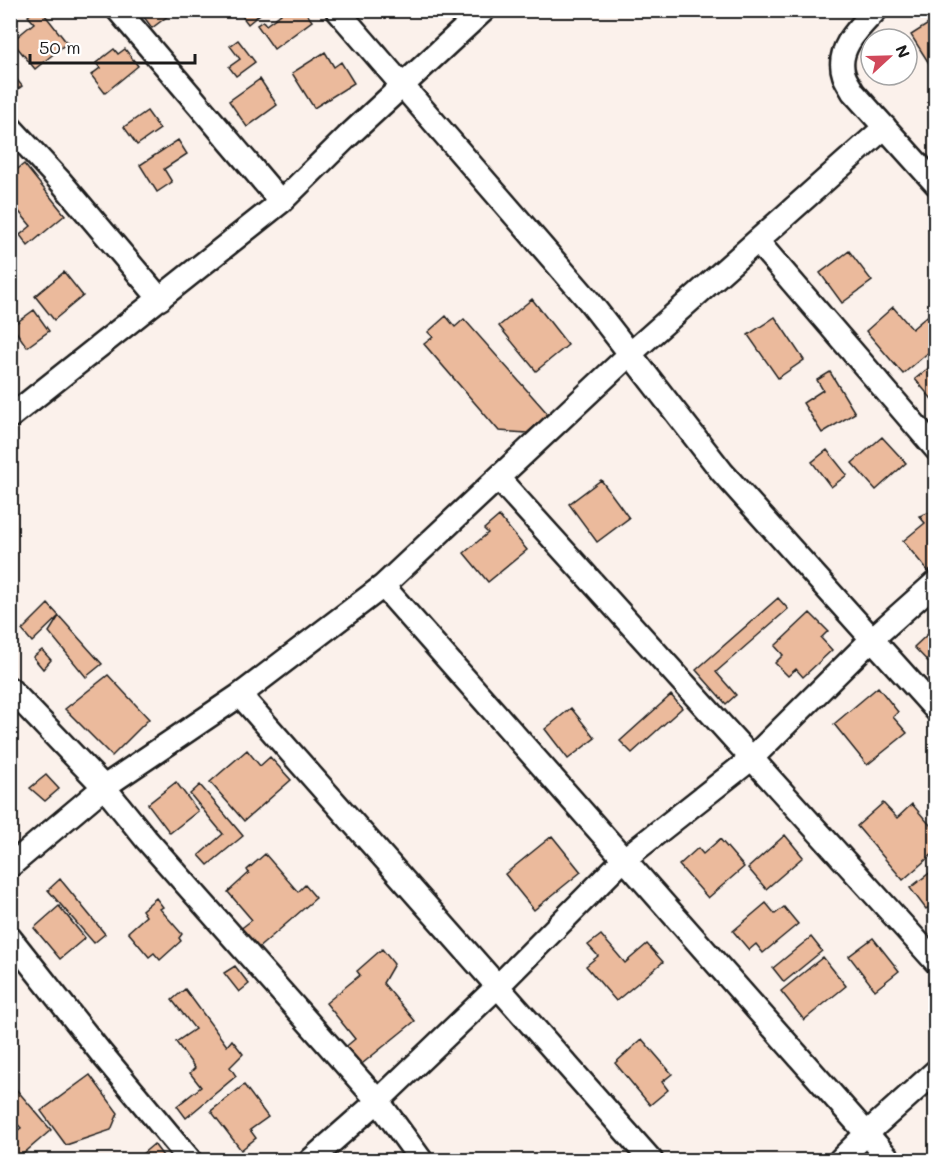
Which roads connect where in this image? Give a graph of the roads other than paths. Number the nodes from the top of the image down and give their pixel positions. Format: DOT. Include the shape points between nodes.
graph roads {
  1 [pos="118,10"];
  2 [pos="337,10"];
  3 [pos="484,10"];
  4 [pos="876,10"];
  5 [pos="403,87"];
  6 [pos="885,127"];
  7 [pos="10,128"];
  8 [pos="936,184"];
  9 [pos="281,202"];
  10 [pos="757,241"];
  11 [pos="160,299"];
  12 [pos="630,354"];
  13 [pos="10,417"];
  14 [pos="936,448"];
  15 [pos="498,478"];
  16 [pos="936,582"];
  17 [pos="383,586"];
  18 [pos="872,639"];
  19 [pos="10,689"];
  20 [pos="240,695"];
  21 [pos="936,710"];
  22 [pos="752,759"];
  23 [pos="104,787"];
  24 [pos="623,860"];
  25 [pos="10,866"];
  26 [pos="10,938"];
  27 [pos="936,962"];
  28 [pos="498,986"];
  29 [pos="936,1071"];
  30 [pos="378,1101"];
  31 [pos="866,1134"];
  32 [pos="190,1161"];
  33 [pos="311,1161"];
  34 [pos="421,1161"];
  35 [pos="651,1161"];
  36 [pos="840,1161"];
  37 [pos="890,1161"];
  1 -- 9 [label="street"];
  2 -- 5 [label="street"];
  3 -- 5 [label="street"];
  4 -- 6 [label="street" via="853,34 843,54 843,74 853,92"];
  5 -- 9 [label="street"];
  5 -- 12 [label="street" via="589,301"];
  6 -- 8 [label="street"];
  6 -- 10 [label="street"];
  7 -- 11 [label="street"];
  9 -- 11 [label="street"];
  10 -- 12 [label="street"];
  10 -- 14 [label="street"];
  11 -- 13 [label="street"];
  12 -- 15 [label="street"];
  12 -- 18 [label="street" via="722,472"];
  15 -- 17 [label="street"];
  15 -- 22 [label="street"];
  16 -- 18 [label="street"];
  17 -- 20 [label="street"];
  17 -- 24 [label="street"];
  18 -- 21 [label="street"];
  18 -- 22 [label="street"];
  19 -- 23 [label="street"];
  20 -- 23 [label="street"];
  20 -- 28 [label="street"];
  22 -- 24 [label="street"];
  22 -- 27 [label="street"];
  23 -- 25 [label="street"];
  23 -- 30 [label="street"];
  24 -- 28 [label="street"];
  24 -- 31 [label="street"];
  26 -- 32 [label="street"];
  28 -- 30 [label="street"];
  28 -- 35 [label="street"];
  29 -- 31 [label="street"];
  30 -- 33 [label="street"];
  30 -- 34 [label="street"];
  31 -- 36 [label="street"];
  31 -- 37 [label="street"];
}
